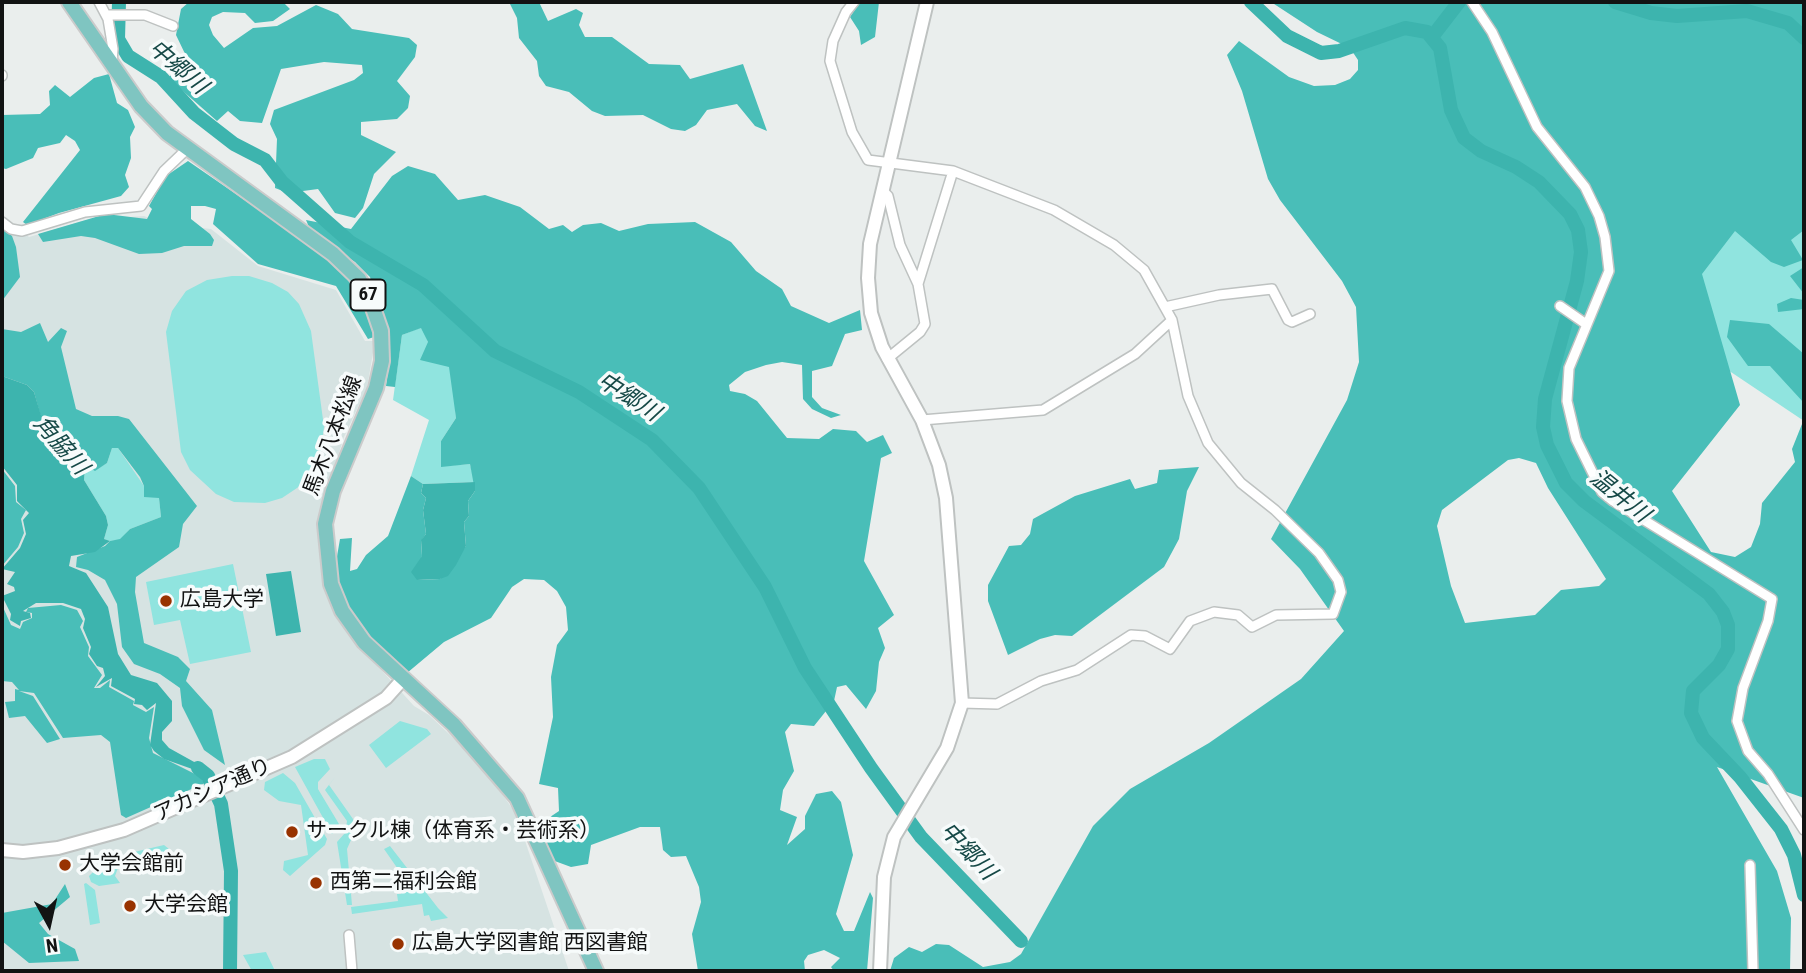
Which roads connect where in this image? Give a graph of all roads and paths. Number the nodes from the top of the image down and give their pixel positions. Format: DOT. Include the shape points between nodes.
graph roads {
  1 [pos="69,2"];
  2 [pos="99,2"];
  3 [pos="854,2"];
  4 [pos="927,2"];
  5 [pos="1473,3"];
  6 [pos="114,15"];
  7 [pos="173,26"];
  8 [pos="112,63"];
  9 [pos="187,149"];
  10 [pos="889,160"];
  11 [pos="953,171"];
  12 [pos="882,190"];
  13 [pos="2,222"];
  14 [pos="918,284"];
  15 [pos="1560,306"];
  16 [pos="1165,307"];
  17 [pos="1310,314"];
  18 [pos="1172,320"];
  19 [pos="1585,323"];
  20 [pos="887,359"];
  21 [pos="922,420"];
  22 [pos="403,679"];
  23 [pos="962,703"];
  24 [pos="1804,830"];
  25 [pos="2,850"];
  26 [pos="1749,865"];
  27 [pos="349,935"];
  28 [pos="352,971"];
  29 [pos="596,971"];
  30 [pos="880,971"];
  31 [pos="1753,971"];
  1 -- 8 [label="main road, 馬木八本松線 / 67"];
  2 -- 6 [label="street"];
  3 -- 10 [label="street" via="834,41 830,61 852,132 868,160"];
  4 -- 10 [label="street"];
  5 -- 19 [label="street" via="1492,32 1537,127 1585,187 1599,216 1609,271"];
  6 -- 7 [label="street" via="145,15"];
  6 -- 8 [label="street"];
  8 -- 9 [label="main road, 馬木八本松線 / 67" via="141,106"];
  9 -- 13 [label="street" via="163,171 141,206 85,212 22,231"];
  9 -- 22 [label="main road, 馬木八本松線 / 67" via="333,254 359,279 371,302 381,331 382,361 376,388 332,491 325,524 327,555 331,584 342,611 364,642"];
  10 -- 11 [label="street"];
  10 -- 12 [label="street"];
  11 -- 14 [label="street"];
  11 -- 16 [label="street" via="1055,210 1114,245 1144,270"];
  12 -- 14 [label="street"];
  12 -- 20 [label="street" via="868,278 870,313"];
  14 -- 20 [label="street" via="925,324"];
  15 -- 19 [label="street"];
  16 -- 17 [label="street" via="1272,289 1288,320"];
  16 -- 18 [label="street"];
  18 -- 21 [label="street" via="1135,354 1043,410"];
  18 -- 23 [label="street" via="1188,396 1209,443 1241,483 1296,529 1330,568 1341,592 1333,614 1276,615 1252,627 1238,615 1214,612 1190,621 1170,649 1145,636 1132,635 1077,670 1041,681 998,704"];
  19 -- 24 [label="street" via="1569,368 1567,401 1576,439 1602,492 1772,599 1743,688 1737,722 1748,751"];
  20 -- 21 [label="street"];
  21 -- 23 [label="street" via="946,498"];
  22 -- 25 [label="street, アカシア通り" via="386,698 292,757 124,830 58,848"];
  22 -- 29 [label="main road, 馬木八本松線 / 67" via="454,725 517,798"];
  23 -- 30 [label="street" via="947,748 894,836 884,877"];
  26 -- 31 [label="street"];
  27 -- 28 [label="street"];
}
